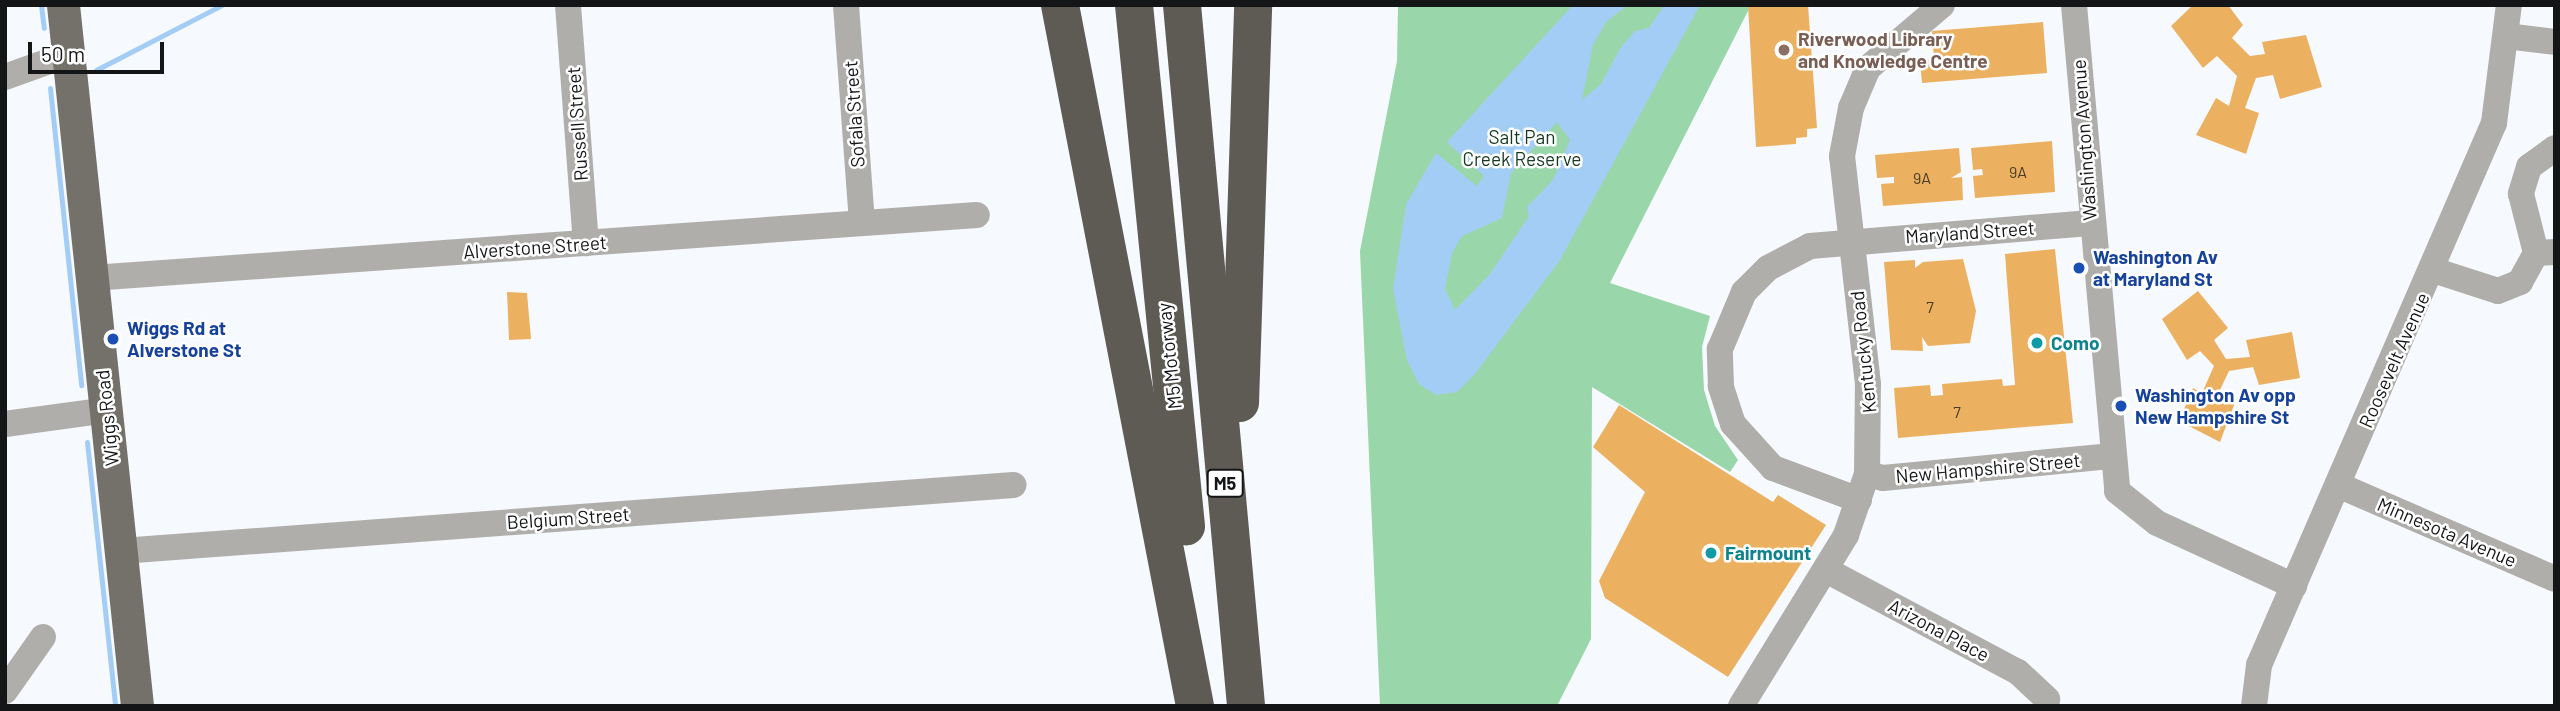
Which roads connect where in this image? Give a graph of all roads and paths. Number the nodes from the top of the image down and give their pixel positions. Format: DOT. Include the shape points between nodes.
graph roads {
  1 [pos="63,5"];
  2 [pos="568,5"];
  3 [pos="846,5"];
  4 [pos="1060,5"];
  5 [pos="1134,5"];
  6 [pos="1182,5"];
  7 [pos="1253,5"];
  8 [pos="1942,5"];
  9 [pos="2074,5"];
  10 [pos="2509,5"];
  11 [pos="2506,36"];
  12 [pos="2555,42"];
  13 [pos="69,54"];
  14 [pos="5,77"];
  15 [pos="2555,148"];
  16 [pos="977,215"];
  17 [pos="862,222"];
  18 [pos="2090,223"];
  19 [pos="1851,241"];
  20 [pos="586,243"];
  21 [pos="2546,253"];
  22 [pos="2433,270"];
  23 [pos="92,278"];
  24 [pos="107,410"];
  25 [pos="5,424"];
  26 [pos="2110,456"];
  27 [pos="1867,474"];
  28 [pos="1014,485"];
  29 [pos="2338,485"];
  30 [pos="1859,500"];
  31 [pos="2318,531"];
  32 [pos="121,551"];
  33 [pos="2252,567"];
  34 [pos="1826,569"];
  35 [pos="2555,579"];
  36 [pos="2294,586"];
  37 [pos="43,637"];
  38 [pos="5,691"];
  39 [pos="2047,699"];
  40 [pos="137,706"];
  41 [pos="1195,706"];
  42 [pos="1204,706"];
  43 [pos="1247,706"];
  44 [pos="1741,706"];
  45 [pos="2254,706"];
  1 -- 13 [label="main road, Wiggs Road"];
  2 -- 20 [label="street, Russell Street"];
  3 -- 17 [label="street, Sofala Street"];
  4 -- 41 [label="highway"];
  5 -- 42 [label="highway, M5 Motorway / M5"];
  6 -- 43 [label="highway, M5"];
  7 -- 43 [label="highway" via="1240,311"];
  8 -- 19 [label="street, Kentucky Road" via="1868,68 1851,108 1842,156"];
  9 -- 18 [label="street, Washington Avenue"];
  10 -- 11 [label="street, Roosevelt Avenue"];
  11 -- 12 [label="street"];
  11 -- 22 [label="street, Roosevelt Avenue" via="2494,123"];
  13 -- 14 [label="street"];
  13 -- 23 [label="main road, Wiggs Road"];
  15 -- 21 [label="street" via="2539,155 2524,180 2522,206"];
  16 -- 17 [label="street, Alverstone Street"];
  17 -- 20 [label="street, Alverstone Street"];
  18 -- 19 [label="street, Maryland Street"];
  18 -- 26 [label="street, Washington Avenue"];
  19 -- 27 [label="street, Kentucky Road" via="1872,435"];
  19 -- 30 [label="street, Maryland Street" via="1797,251 1754,280 1726,326 1720,369 1733,424 1758,455 1804,483"];
  20 -- 23 [label="street, Alverstone Street"];
  21 -- 22 [label="street" via="2520,282 2498,291"];
  22 -- 29 [label="street, Roosevelt Avenue"];
  23 -- 24 [label="main road, Wiggs Road"];
  24 -- 25 [label="street"];
  24 -- 32 [label="main road, Wiggs Road"];
  26 -- 27 [label="street, New Hampshire Street" via="1883,478"];
  26 -- 33 [label="street, Washington Avenue" via="2117,491 2135,510"];
  27 -- 30 [label="street, Kentucky Road"];
  28 -- 32 [label="street, Belgium Street"];
  29 -- 31 [label="street, Roosevelt Avenue"];
  29 -- 35 [label="street, Minnesota Avenue"];
  30 -- 34 [label="street, Kentucky Road"];
  31 -- 33 [label="street" via="2286,560"];
  31 -- 36 [label="street, Roosevelt Avenue"];
  32 -- 40 [label="main road, Wiggs Road"];
  33 -- 36 [label="street, Washington Avenue"];
  34 -- 39 [label="street, Arizona Place" via="2018,672"];
  34 -- 44 [label="street, Kentucky Road"];
  36 -- 45 [label="street, Roosevelt Avenue" via="2255,675"];
  37 -- 38 [label="street"];
}
